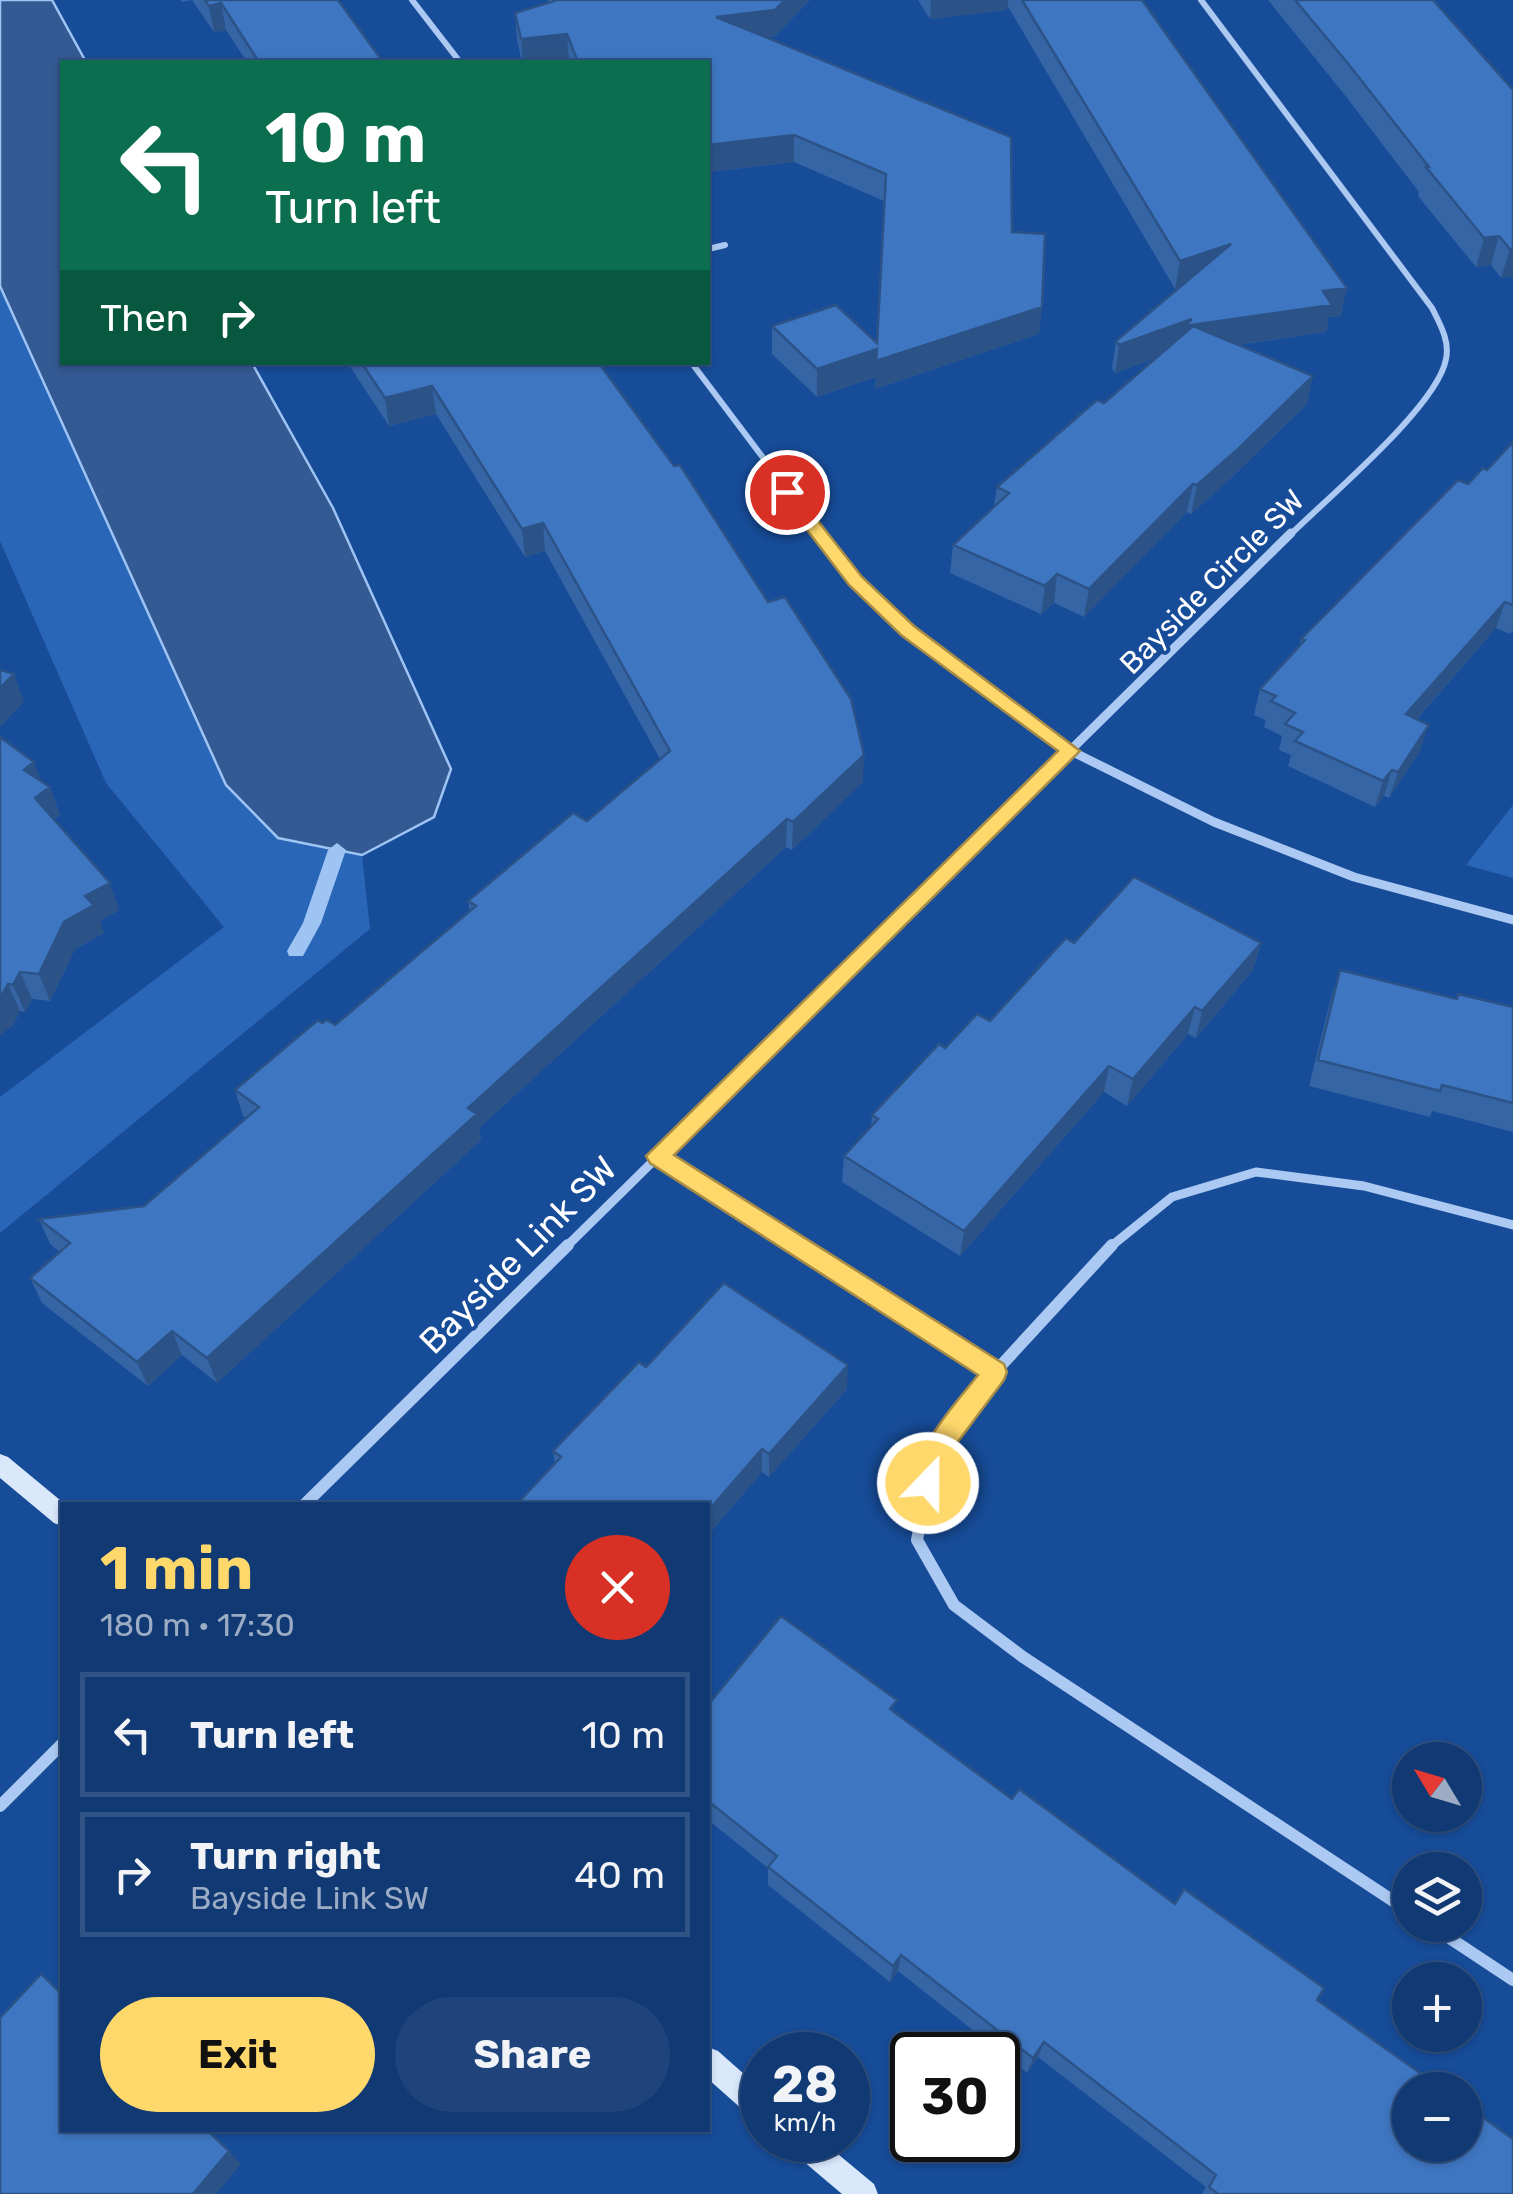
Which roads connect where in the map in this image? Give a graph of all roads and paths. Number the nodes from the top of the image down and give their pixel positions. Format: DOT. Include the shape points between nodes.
graph roads {
  1 [pos="412,0"];
  2 [pos="1202,0"];
  3 [pos="458,60"];
  4 [pos="724,244"];
  5 [pos="710,248"];
  6 [pos="694,365"];
  7 [pos="1070,751"];
  8 [pos="1513,920"];
  9 [pos="658,1156"];
  10 [pos="1513,1225"];
  11 [pos="995,1372"];
  12 [pos="0,1464"];
  13 [pos="307,1502"];
  14 [pos="60,1514"];
  15 [pos="60,1746"];
  16 [pos="0,1806"];
  17 [pos="1392,1900"];
  18 [pos="1456,1942"];
  19 [pos="1513,1980"];
  20 [pos="710,2063"];
  21 [pos="740,2089"];
  22 [pos="826,2162"];
  23 [pos="864,2194"];
  1 -- 3 [label="street"];
  2 -- 7 [label="street, Bayside Circle SW" via="1432,308 1450,358 1417,410"];
  4 -- 5 [label="street"];
  6 -- 7 [label="street" via="856,581 908,631"];
  7 -- 8 [label="street" via="1214,822 1354,877"];
  7 -- 9 [label="street, Bayside Link SW"];
  9 -- 11 [label="street"];
  9 -- 13 [label="street, Bayside Link SW"];
  10 -- 11 [label="street" via="1364,1186 1256,1172 1172,1198 1104,1252"];
  11 -- 17 [label="street" via="933,1455 917,1540 954,1605"];
  12 -- 14 [label="street"];
  15 -- 16 [label="street"];
  18 -- 19 [label="street"];
  20 -- 21 [label="street"];
  22 -- 23 [label="street"];
}
